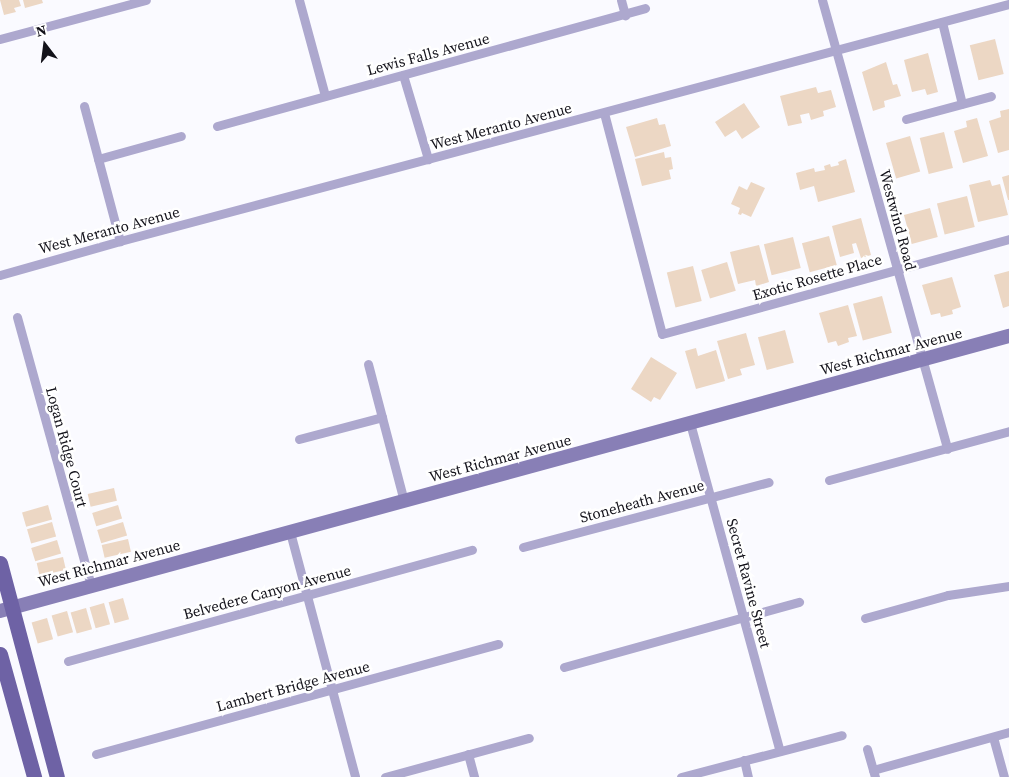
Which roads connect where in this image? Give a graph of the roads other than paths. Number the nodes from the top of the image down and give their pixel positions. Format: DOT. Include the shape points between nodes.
graph roads {
  1 [pos="146,0"];
  2 [pos="298,0"];
  3 [pos="621,0"];
  4 [pos="822,0"];
  5 [pos="1009,4"];
  6 [pos="645,8"];
  7 [pos="625,14"];
  8 [pos="942,22"];
  9 [pos="0,39"];
  10 [pos="837,50"];
  11 [pos="403,75"];
  12 [pos="325,96"];
  13 [pos="991,96"];
  14 [pos="962,104"];
  15 [pos="84,106"];
  16 [pos="604,113"];
  17 [pos="906,119"];
  18 [pos="217,126"];
  19 [pos="181,136"];
  20 [pos="98,159"];
  21 [pos="428,159"];
  22 [pos="1009,239"];
  23 [pos="120,241"];
  24 [pos="897,268"];
  25 [pos="0,275"];
  26 [pos="17,317"];
  27 [pos="1009,336"];
  28 [pos="923,360"];
  29 [pos="368,364"];
  30 [pos="382,417"];
  31 [pos="690,423"];
  32 [pos="1009,431"];
  33 [pos="299,438"];
  34 [pos="947,448"];
  35 [pos="829,480"];
  36 [pos="769,482"];
  37 [pos="711,497"];
  38 [pos="404,502"];
  39 [pos="290,532"];
  40 [pos="523,547"];
  41 [pos="472,550"];
  42 [pos="0,563"];
  43 [pos="91,584"];
  44 [pos="1009,586"];
  45 [pos="307,595"];
  46 [pos="799,602"];
  47 [pos="6,609"];
  48 [pos="745,618"];
  49 [pos="865,618"];
  50 [pos="498,644"];
  51 [pos="0,654"];
  52 [pos="68,661"];
  53 [pos="564,667"];
  54 [pos="332,690"];
  55 [pos="1009,732"];
  56 [pos="842,734"];
  57 [pos="992,737"];
  58 [pos="529,738"];
  59 [pos="867,749"];
  60 [pos="780,751"];
  61 [pos="96,754"];
  62 [pos="468,754"];
  63 [pos="744,760"];
  64 [pos="874,773"];
  65 [pos="34,777"];
  66 [pos="57,777"];
  67 [pos="355,777"];
  68 [pos="385,777"];
  69 [pos="474,777"];
  70 [pos="681,777"];
  71 [pos="748,777"];
  72 [pos="1004,777"];
  1 -- 9 [label="street"];
  2 -- 12 [label="street"];
  3 -- 7 [label="street"];
  4 -- 10 [label="street, Westwind Road"];
  5 -- 8 [label="street, West Meranto Avenue"];
  6 -- 7 [label="street, Lewis Falls Avenue"];
  7 -- 11 [label="street, Lewis Falls Avenue"];
  8 -- 10 [label="street, West Meranto Avenue"];
  8 -- 14 [label="street"];
  10 -- 16 [label="street, West Meranto Avenue"];
  10 -- 24 [label="street, Westwind Road"];
  11 -- 12 [label="street, Lewis Falls Avenue"];
  11 -- 21 [label="street"];
  12 -- 18 [label="street, Lewis Falls Avenue"];
  13 -- 14 [label="street"];
  14 -- 17 [label="street"];
  15 -- 20 [label="street"];
  16 -- 21 [label="street, West Meranto Avenue"];
  16 -- 24 [label="street, Exotic Rosette Place" via="662,334"];
  19 -- 20 [label="street"];
  20 -- 23 [label="street"];
  21 -- 23 [label="street, West Meranto Avenue"];
  22 -- 24 [label="street, Exotic Rosette Place"];
  23 -- 25 [label="street, West Meranto Avenue"];
  24 -- 28 [label="street, Westwind Road"];
  26 -- 43 [label="street, Logan Ridge Court"];
  27 -- 28 [label="street, West Richmar Avenue"];
  28 -- 31 [label="street, West Richmar Avenue"];
  28 -- 34 [label="street, Westwind Road"];
  29 -- 30 [label="street"];
  30 -- 33 [label="street"];
  30 -- 38 [label="street"];
  31 -- 37 [label="street, Secret Ravine Street"];
  31 -- 38 [label="street, West Richmar Avenue"];
  32 -- 34 [label="street"];
  34 -- 35 [label="street"];
  36 -- 37 [label="street, Stoneheath Avenue"];
  37 -- 40 [label="street, Stoneheath Avenue"];
  37 -- 48 [label="street, Secret Ravine Street"];
  38 -- 39 [label="street, West Richmar Avenue"];
  39 -- 43 [label="street, West Richmar Avenue"];
  39 -- 45 [label="street"];
  41 -- 45 [label="street, Belvedere Canyon Avenue"];
  42 -- 47 [label="main road"];
  43 -- 47 [label="street, West Richmar Avenue"];
  44 -- 49 [label="street" via="948,595"];
  45 -- 52 [label="street, Belvedere Canyon Avenue"];
  45 -- 54 [label="street"];
  46 -- 48 [label="street"];
  47 -- 66 [label="main road"];
  48 -- 53 [label="street"];
  48 -- 60 [label="street, Secret Ravine Street"];
  50 -- 54 [label="street, Lambert Bridge Avenue"];
  51 -- 65 [label="main road"];
  54 -- 61 [label="street, Lambert Bridge Avenue"];
  54 -- 67 [label="street"];
  55 -- 57 [label="street"];
  56 -- 60 [label="street"];
  57 -- 64 [label="street"];
  57 -- 72 [label="street"];
  58 -- 62 [label="street"];
  59 -- 64 [label="street"];
  60 -- 63 [label="street"];
  62 -- 68 [label="street"];
  62 -- 69 [label="street"];
  63 -- 70 [label="street"];
  63 -- 71 [label="street"];
}
